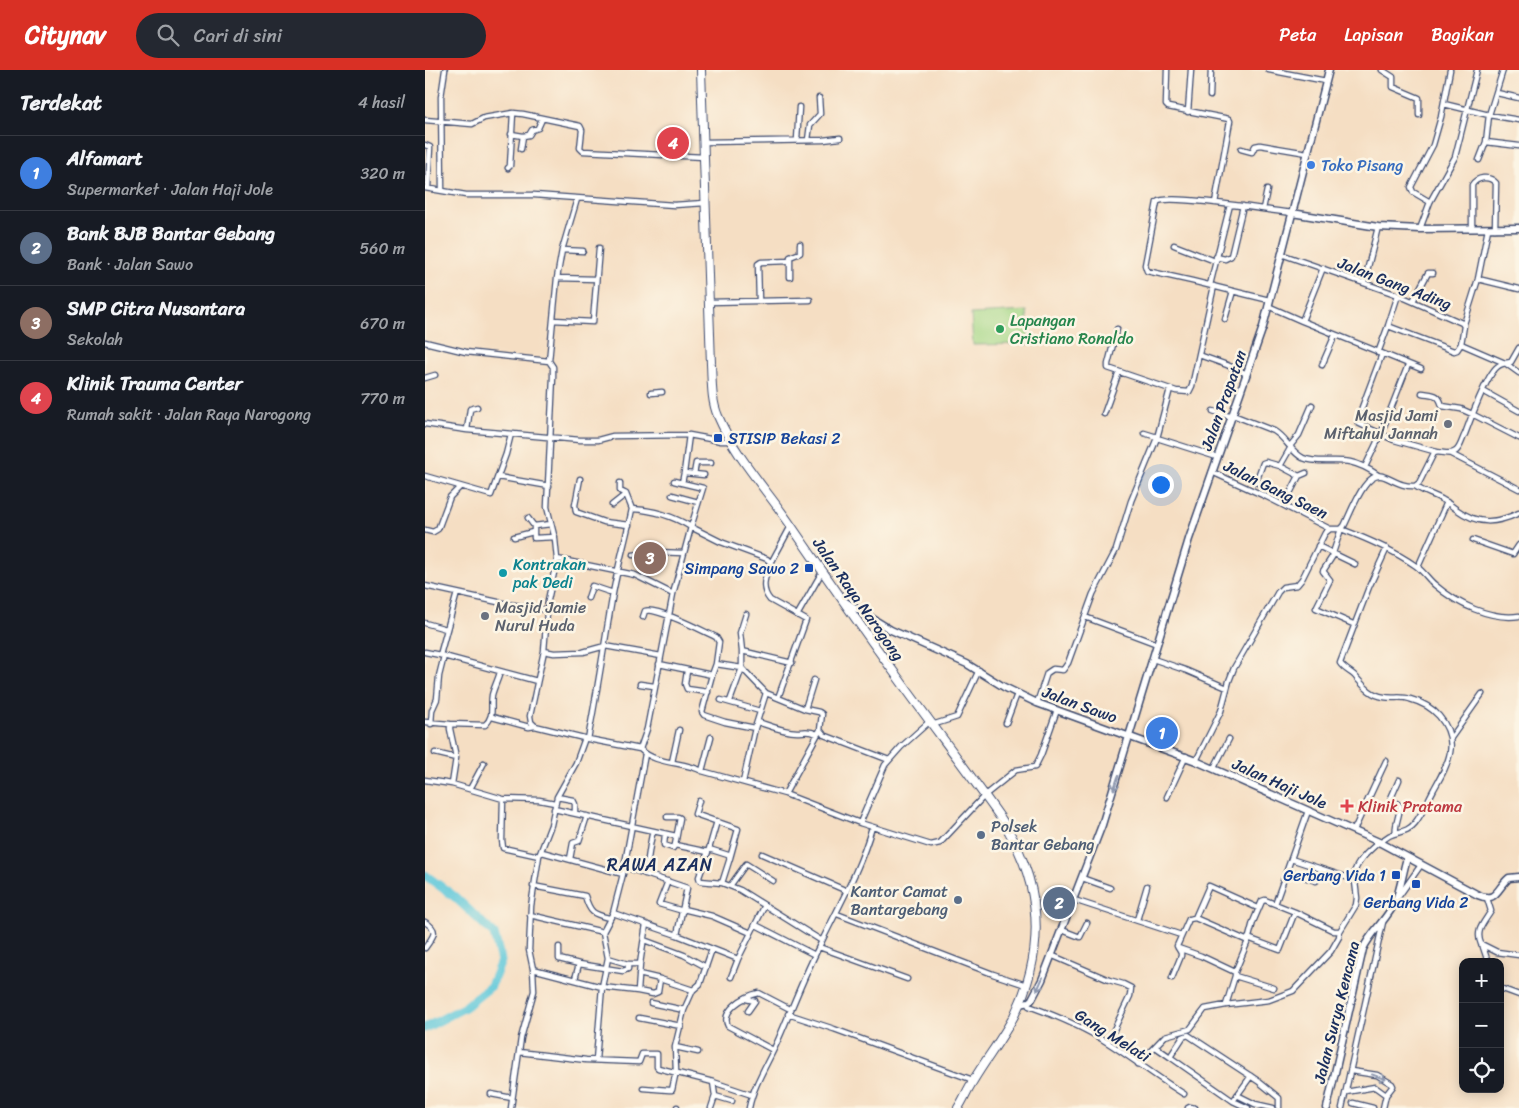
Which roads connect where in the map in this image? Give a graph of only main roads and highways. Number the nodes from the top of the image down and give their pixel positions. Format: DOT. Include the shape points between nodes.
graph roads {
  1 [pos="701,70"];
  2 [pos="1329,70"];
  3 [pos="1292,213"];
  4 [pos="1519,228"];
  5 [pos="842,600"];
  6 [pos="1129,736"];
  7 [pos="1407,858"];
  8 [pos="1519,877"];
  9 [pos="1023,1003"];
  10 [pos="959,1108"];
  11 [pos="1327,1108"];
  1 -- 5 [label="main road, Jalan Raya Narogong" via="712,389 717,415 744,462"];
  2 -- 3 [label="main road, Jalan Prapatan"];
  3 -- 4 [label="main road" via="1420,229"];
  3 -- 6 [label="main road, Jalan Prapatan" via="1263,327 1189,539"];
  5 -- 6 [label="main road, Jalan Sawo" via="891,630 979,670 1017,694"];
  5 -- 9 [label="main road, Jalan Raya Narogong" via="985,795 1022,858 1033,895 1036,936"];
  6 -- 7 [label="main road, Jalan Haji Jole" via="1214,768 1354,830"];
  6 -- 9 [label="main road, Jalan Sawo, one-way" via="1102,825 1074,900 1035,994"];
  7 -- 8 [label="main road, Jalan Haji Jole" via="1487,898 1493,897 1509,878"];
  7 -- 11 [label="main road, Jalan Surya Kencana" via="1396,900 1363,949"];
  9 -- 10 [label="main road, Jalan Raya Narogong" via="973,1080"];
}
